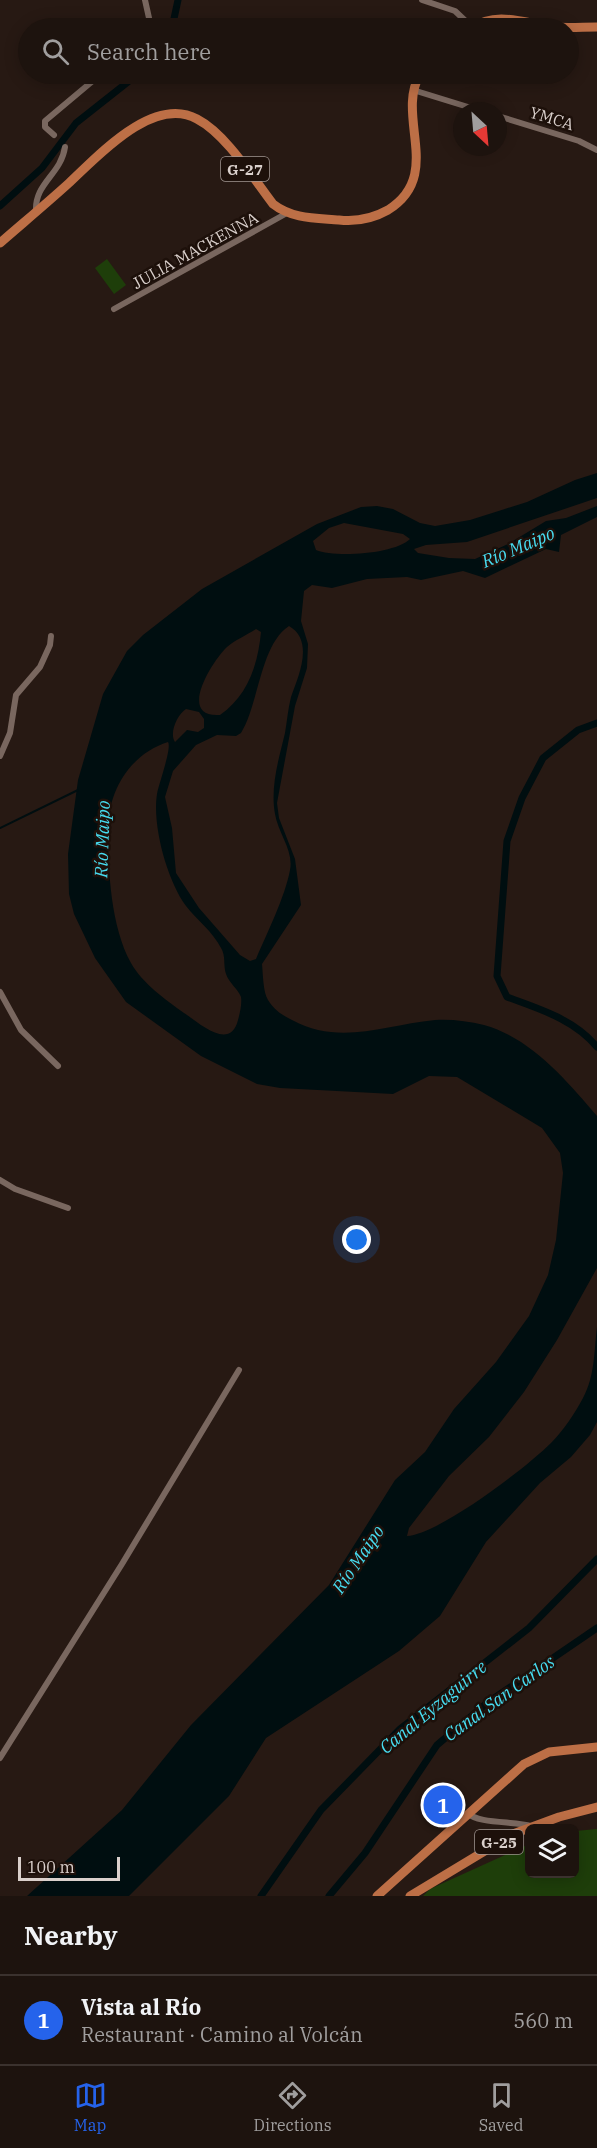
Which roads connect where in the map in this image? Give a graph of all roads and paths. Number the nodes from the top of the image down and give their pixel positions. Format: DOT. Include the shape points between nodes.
graph roads {
  1 [pos="145,0"];
  2 [pos="422,0"];
  3 [pos="148,18"];
  4 [pos="462,18"];
  5 [pos="579,27"];
  6 [pos="597,27"];
  7 [pos="90,84"];
  8 [pos="416,84"];
  9 [pos="413,90"];
  10 [pos="453,102"];
  11 [pos="507,119"];
  12 [pos="54,135"];
  13 [pos="65,147"];
  14 [pos="597,150"];
  15 [pos="36,212"];
  16 [pos="287,213"];
  17 [pos="0,243"];
  18 [pos="114,309"];
  19 [pos="51,636"];
  20 [pos="0,756"];
  21 [pos="0,992"];
  22 [pos="58,1066"];
  23 [pos="0,1180"];
  24 [pos="68,1208"];
  25 [pos="239,1371"];
  26 [pos="597,1747"];
  27 [pos="0,1758"];
  28 [pos="597,1807"];
  29 [pos="468,1813"];
  30 [pos="525,1824"];
  31 [pos="538,1824"];
  32 [pos="525,1829"];
  33 [pos="377,1896"];
  34 [pos="410,1896"];
  1 -- 3 [label="street"];
  2 -- 4 [label="street" via="455,11"];
  5 -- 6 [label="main road"];
  7 -- 12 [label="street" via="45,122 45,128"];
  8 -- 9 [label="main road"];
  9 -- 10 [label="street"];
  9 -- 16 [label="main road" via="416,170 408,190 393,207 359,221"];
  11 -- 14 [label="street, YMCA"];
  13 -- 15 [label="street" via="57,170 38,191"];
  15 -- 16 [label="main road, G-27" via="125,133 152,119 178,113 195,117 210,128 273,204"];
  15 -- 17 [label="main road, G-27"];
  16 -- 18 [label="street, JULIA MACKENNA"];
  19 -- 20 [label="street" via="40,667 16,694 10,733"];
  21 -- 22 [label="street" via="21,1030"];
  23 -- 24 [label="street" via="21,1192"];
  25 -- 27 [label="street"];
  26 -- 29 [label="main road, G-25" via="549,1752 534,1759"];
  28 -- 31 [label="main road, G-25"];
  29 -- 30 [label="street" via="476,1819"];
  29 -- 33 [label="main road, G-25"];
  32 -- 34 [label="main road, G-25"];
}
